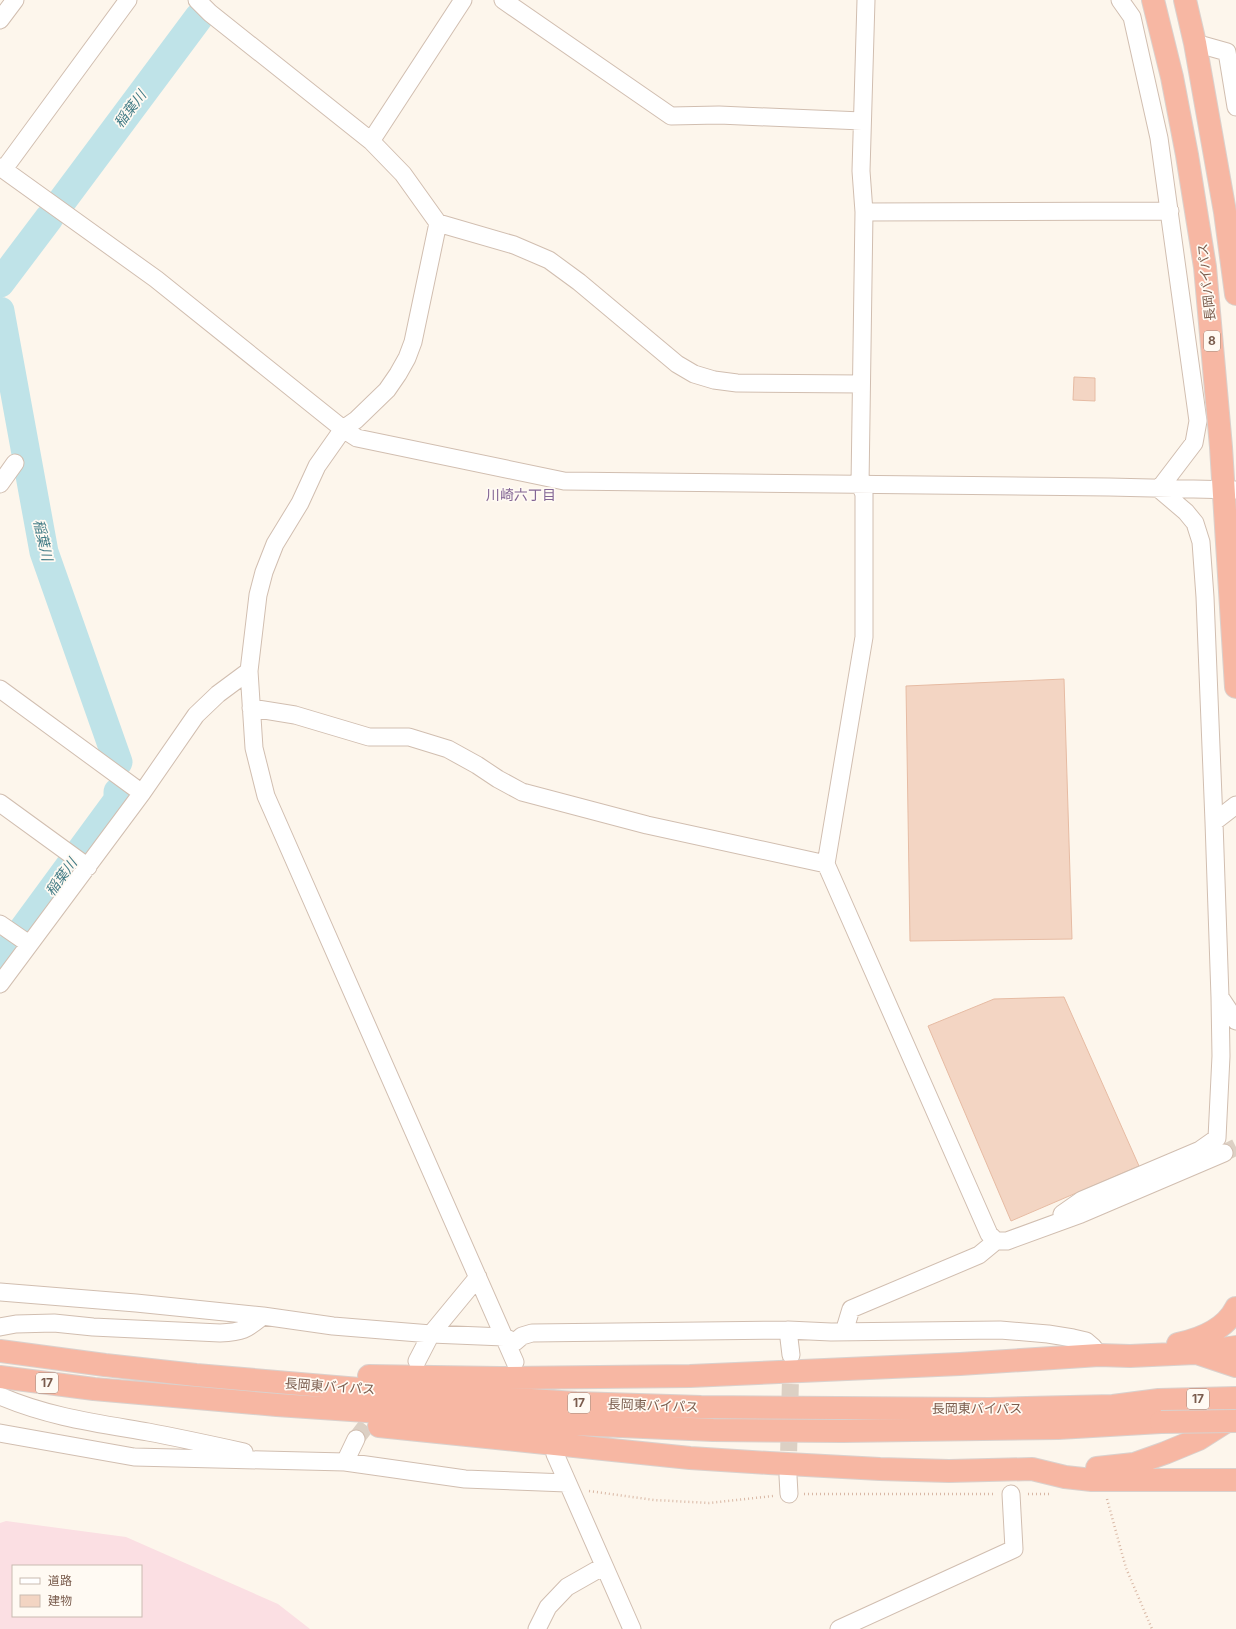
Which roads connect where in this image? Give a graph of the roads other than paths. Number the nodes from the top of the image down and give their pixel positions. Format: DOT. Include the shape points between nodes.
graph roads {
  1 [pos="15,0"];
  2 [pos="128,0"];
  3 [pos="197,0"];
  4 [pos="463,0"];
  5 [pos="503,0"];
  6 [pos="866,0"];
  7 [pos="1120,0"];
  8 [pos="1153,0"];
  9 [pos="1185,0"];
  10 [pos="0,20"];
  11 [pos="1195,43"];
  12 [pos="1236,107"];
  13 [pos="862,121"];
  14 [pos="371,141"];
  15 [pos="2,168"];
  16 [pos="1170,211"];
  17 [pos="864,212"];
  18 [pos="438,223"];
  19 [pos="1236,294"];
  20 [pos="861,384"];
  21 [pos="343,429"];
  22 [pos="15,463"];
  23 [pos="0,484"];
  24 [pos="860,485"];
  25 [pos="1159,489"];
  26 [pos="1229,491"];
  27 [pos="249,671"];
  28 [pos="1236,687"];
  29 [pos="0,689"];
  30 [pos="252,708"];
  31 [pos="142,793"];
  32 [pos="0,804"];
  33 [pos="1236,805"];
  34 [pos="1214,822"];
  35 [pos="826,864"];
  36 [pos="88,867"];
  37 [pos="0,924"];
  38 [pos="29,944"];
  39 [pos="0,984"];
  40 [pos="1220,997"];
  41 [pos="1236,1021"];
  42 [pos="1224,1153"];
  43 [pos="1038,1230"];
  44 [pos="996,1241"];
  45 [pos="478,1278"];
  46 [pos="0,1292"];
  47 [pos="1236,1308"];
  48 [pos="263,1316"];
  49 [pos="0,1327"];
  50 [pos="788,1330"];
  51 [pos="844,1332"];
  52 [pos="431,1334"];
  53 [pos="504,1337"];
  54 [pos="1236,1348"];
  55 [pos="0,1351"];
  56 [pos="1195,1353"];
  57 [pos="791,1355"];
  58 [pos="1099,1355"];
  59 [pos="417,1361"];
  60 [pos="515,1362"];
  61 [pos="1236,1366"];
  62 [pos="196,1375"];
  63 [pos="0,1377"];
  64 [pos="94,1389"];
  65 [pos="0,1396"];
  66 [pos="1236,1398"];
  67 [pos="1236,1415"];
  68 [pos="1236,1421"];
  69 [pos="0,1433"];
  70 [pos="356,1439"];
  71 [pos="555,1454"];
  72 [pos="289,1461"];
  73 [pos="345,1462"];
  74 [pos="1032,1469"];
  75 [pos="788,1476"];
  76 [pos="1236,1480"];
  77 [pos="567,1483"];
  78 [pos="789,1494"];
  79 [pos="1011,1494"];
  80 [pos="604,1566"];
  81 [pos="537,1629"];
  82 [pos="632,1629"];
  83 [pos="839,1629"];
  1 -- 10 [label="street"];
  2 -- 15 [label="street"];
  3 -- 14 [label="street"];
  4 -- 14 [label="street"];
  5 -- 13 [label="street" via="671,116"];
  6 -- 13 [label="street"];
  7 -- 16 [label="street" via="1132,17 1159,138"];
  8 -- 26 [label="highway, 長岡バイパス / 8" via="1172,77 1196,205"];
  9 -- 11 [label="highway, 長岡バイパス"];
  11 -- 12 [label="street" via="1227,52"];
  11 -- 19 [label="highway, 長岡バイパス" via="1225,212"];
  13 -- 17 [label="street" via="861,171"];
  14 -- 18 [label="street" via="403,174"];
  15 -- 21 [label="street" via="156,279"];
  16 -- 17 [label="street"];
  16 -- 25 [label="street" via="1198,422 1194,443"];
  17 -- 20 [label="street"];
  18 -- 20 [label="street" via="514,245 549,260 677,364 694,374 737,383"];
  18 -- 21 [label="street" via="413,342 407,358 387,390"];
  20 -- 24 [label="street"];
  21 -- 24 [label="street" via="357,438 395,447 564,481"];
  21 -- 27 [label="street" via="317,466 300,503 275,544 264,572 258,595"];
  22 -- 23 [label="street"];
  24 -- 25 [label="street"];
  24 -- 35 [label="street" via="864,494 864,637"];
  25 -- 26 [label="street"];
  25 -- 34 [label="street" via="1195,523 1201,542"];
  26 -- 28 [label="highway, 長岡バイパス / 8"];
  27 -- 30 [label="street"];
  27 -- 31 [label="street" via="218,694 196,715"];
  29 -- 31 [label="street"];
  30 -- 35 [label="street" via="295,715 369,737 409,737 448,748 522,792 648,825"];
  30 -- 45 [label="street" via="254,748 266,796"];
  31 -- 36 [label="street"];
  32 -- 36 [label="street"];
  33 -- 34 [label="street"];
  34 -- 40 [label="street"];
  35 -- 44 [label="street" via="989,1234"];
  36 -- 38 [label="street"];
  37 -- 38 [label="street"];
  38 -- 39 [label="street"];
  40 -- 41 [label="street"];
  40 -- 43 [label="street" via="1221,1056 1217,1138 1200,1150 1082,1200"];
  42 -- 43 [label="street"];
  43 -- 44 [label="street" via="1007,1241"];
  44 -- 51 [label="street" via="979,1255 851,1309"];
  45 -- 52 [label="street"];
  45 -- 53 [label="street"];
  46 -- 48 [label="street"];
  47 -- 58 [label="highway" via="1232,1316 1221,1326 1186,1342 1147,1350"];
  48 -- 49 [label="street" via="238,1333 220,1334 54,1323"];
  48 -- 52 [label="street" via="333,1326"];
  50 -- 51 [label="street"];
  50 -- 53 [label="street" via="532,1333 522,1336 515,1342"];
  50 -- 57 [label="street"];
  51 -- 58 [label="street" via="1000,1330 1048,1334 1086,1342"];
  52 -- 53 [label="street"];
  52 -- 59 [label="street"];
  53 -- 60 [label="street"];
  54 -- 56 [label="highway, 17"];
  55 -- 62 [label="highway, 長岡東バイパス / 17"];
  56 -- 58 [label="highway, 17"];
  56 -- 61 [label="highway"];
  58 -- 62 [label="highway, 17" via="647,1378"];
  62 -- 66 [label="highway, 長岡東バイパス / 17" via="499,1398 701,1407 1056,1408 1113,1406 1160,1400"];
  63 -- 64 [label="highway, 長岡東バイパス / 17"];
  64 -- 68 [label="highway, 長岡東バイパス / 17, bridge" via="277,1405 713,1430 1058,1428"];
  64 -- 74 [label="highway, 17" via="169,1404 690,1458 880,1469"];
  65 -- 72 [label="street" via="26,1407 63,1417"];
  67 -- 74 [label="highway" via="1199,1438 1134,1464"];
  69 -- 72 [label="street" via="134,1457"];
  70 -- 73 [label="street"];
  71 -- 77 [label="street"];
  72 -- 73 [label="street"];
  73 -- 77 [label="street" via="465,1479"];
  74 -- 76 [label="highway, 17" via="1092,1480"];
  75 -- 78 [label="street"];
  77 -- 80 [label="street"];
  79 -- 83 [label="street" via="1014,1549"];
  80 -- 81 [label="street" via="567,1587 548,1607"];
  80 -- 82 [label="street"];
}
